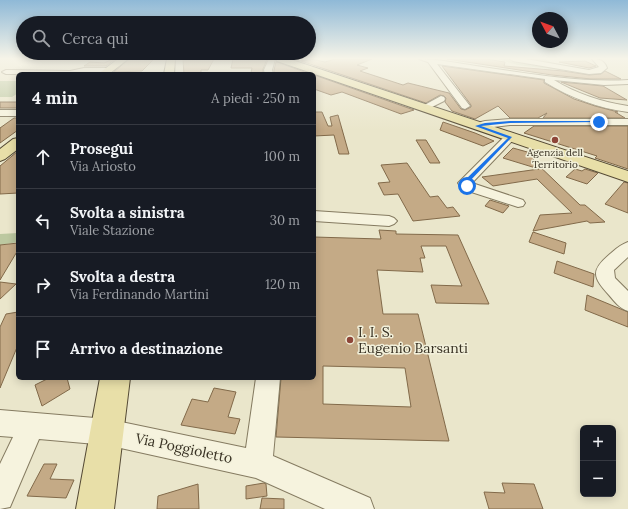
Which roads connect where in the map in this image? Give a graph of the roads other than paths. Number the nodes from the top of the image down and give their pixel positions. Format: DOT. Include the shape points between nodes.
graph roads {
  1 [pos="347,83"];
  2 [pos="446,83"];
  3 [pos="553,83"];
  4 [pos="441,99"];
  5 [pos="465,106"];
  6 [pos="628,109"];
  7 [pos="426,110"];
  8 [pos="0,113"];
  9 [pos="16,113"];
  10 [pos="628,122"];
  11 [pos="477,126"];
  12 [pos="510,137"];
  13 [pos="16,144"];
  14 [pos="0,156"];
  15 [pos="628,177"];
  16 [pos="518,203"];
  17 [pos="316,216"];
  18 [pos="389,221"];
  19 [pos="628,248"];
  20 [pos="628,303"];
  21 [pos="116,380"];
  22 [pos="268,380"];
  23 [pos="0,423"];
  24 [pos="31,426"];
  25 [pos="107,432"];
  26 [pos="258,464"];
  27 [pos="0,497"];
  28 [pos="95,509"];
  29 [pos="359,509"];
  1 -- 7 [label="main road"];
  2 -- 5 [label="street"];
  3 -- 6 [label="street" via="585,98"];
  4 -- 7 [label="street"];
  7 -- 11 [label="main road"];
  8 -- 9 [label="street"];
  10 -- 11 [label="street" via="516,122"];
  11 -- 12 [label="main road"];
  12 -- 15 [label="main road"];
  12 -- 16 [label="street" via="465,183 467,186"];
  13 -- 14 [label="main road"];
  17 -- 18 [label="street"];
  19 -- 20 [label="street" via="605,268 606,280"];
  21 -- 25 [label="main road"];
  22 -- 26 [label="street"];
  23 -- 24 [label="street, Via Poggioletto"];
  24 -- 25 [label="street, Via Poggioletto"];
  24 -- 27 [label="street"];
  25 -- 26 [label="street, Via Poggioletto"];
  25 -- 28 [label="main road"];
  26 -- 29 [label="street, Via Poggioletto"];
}
